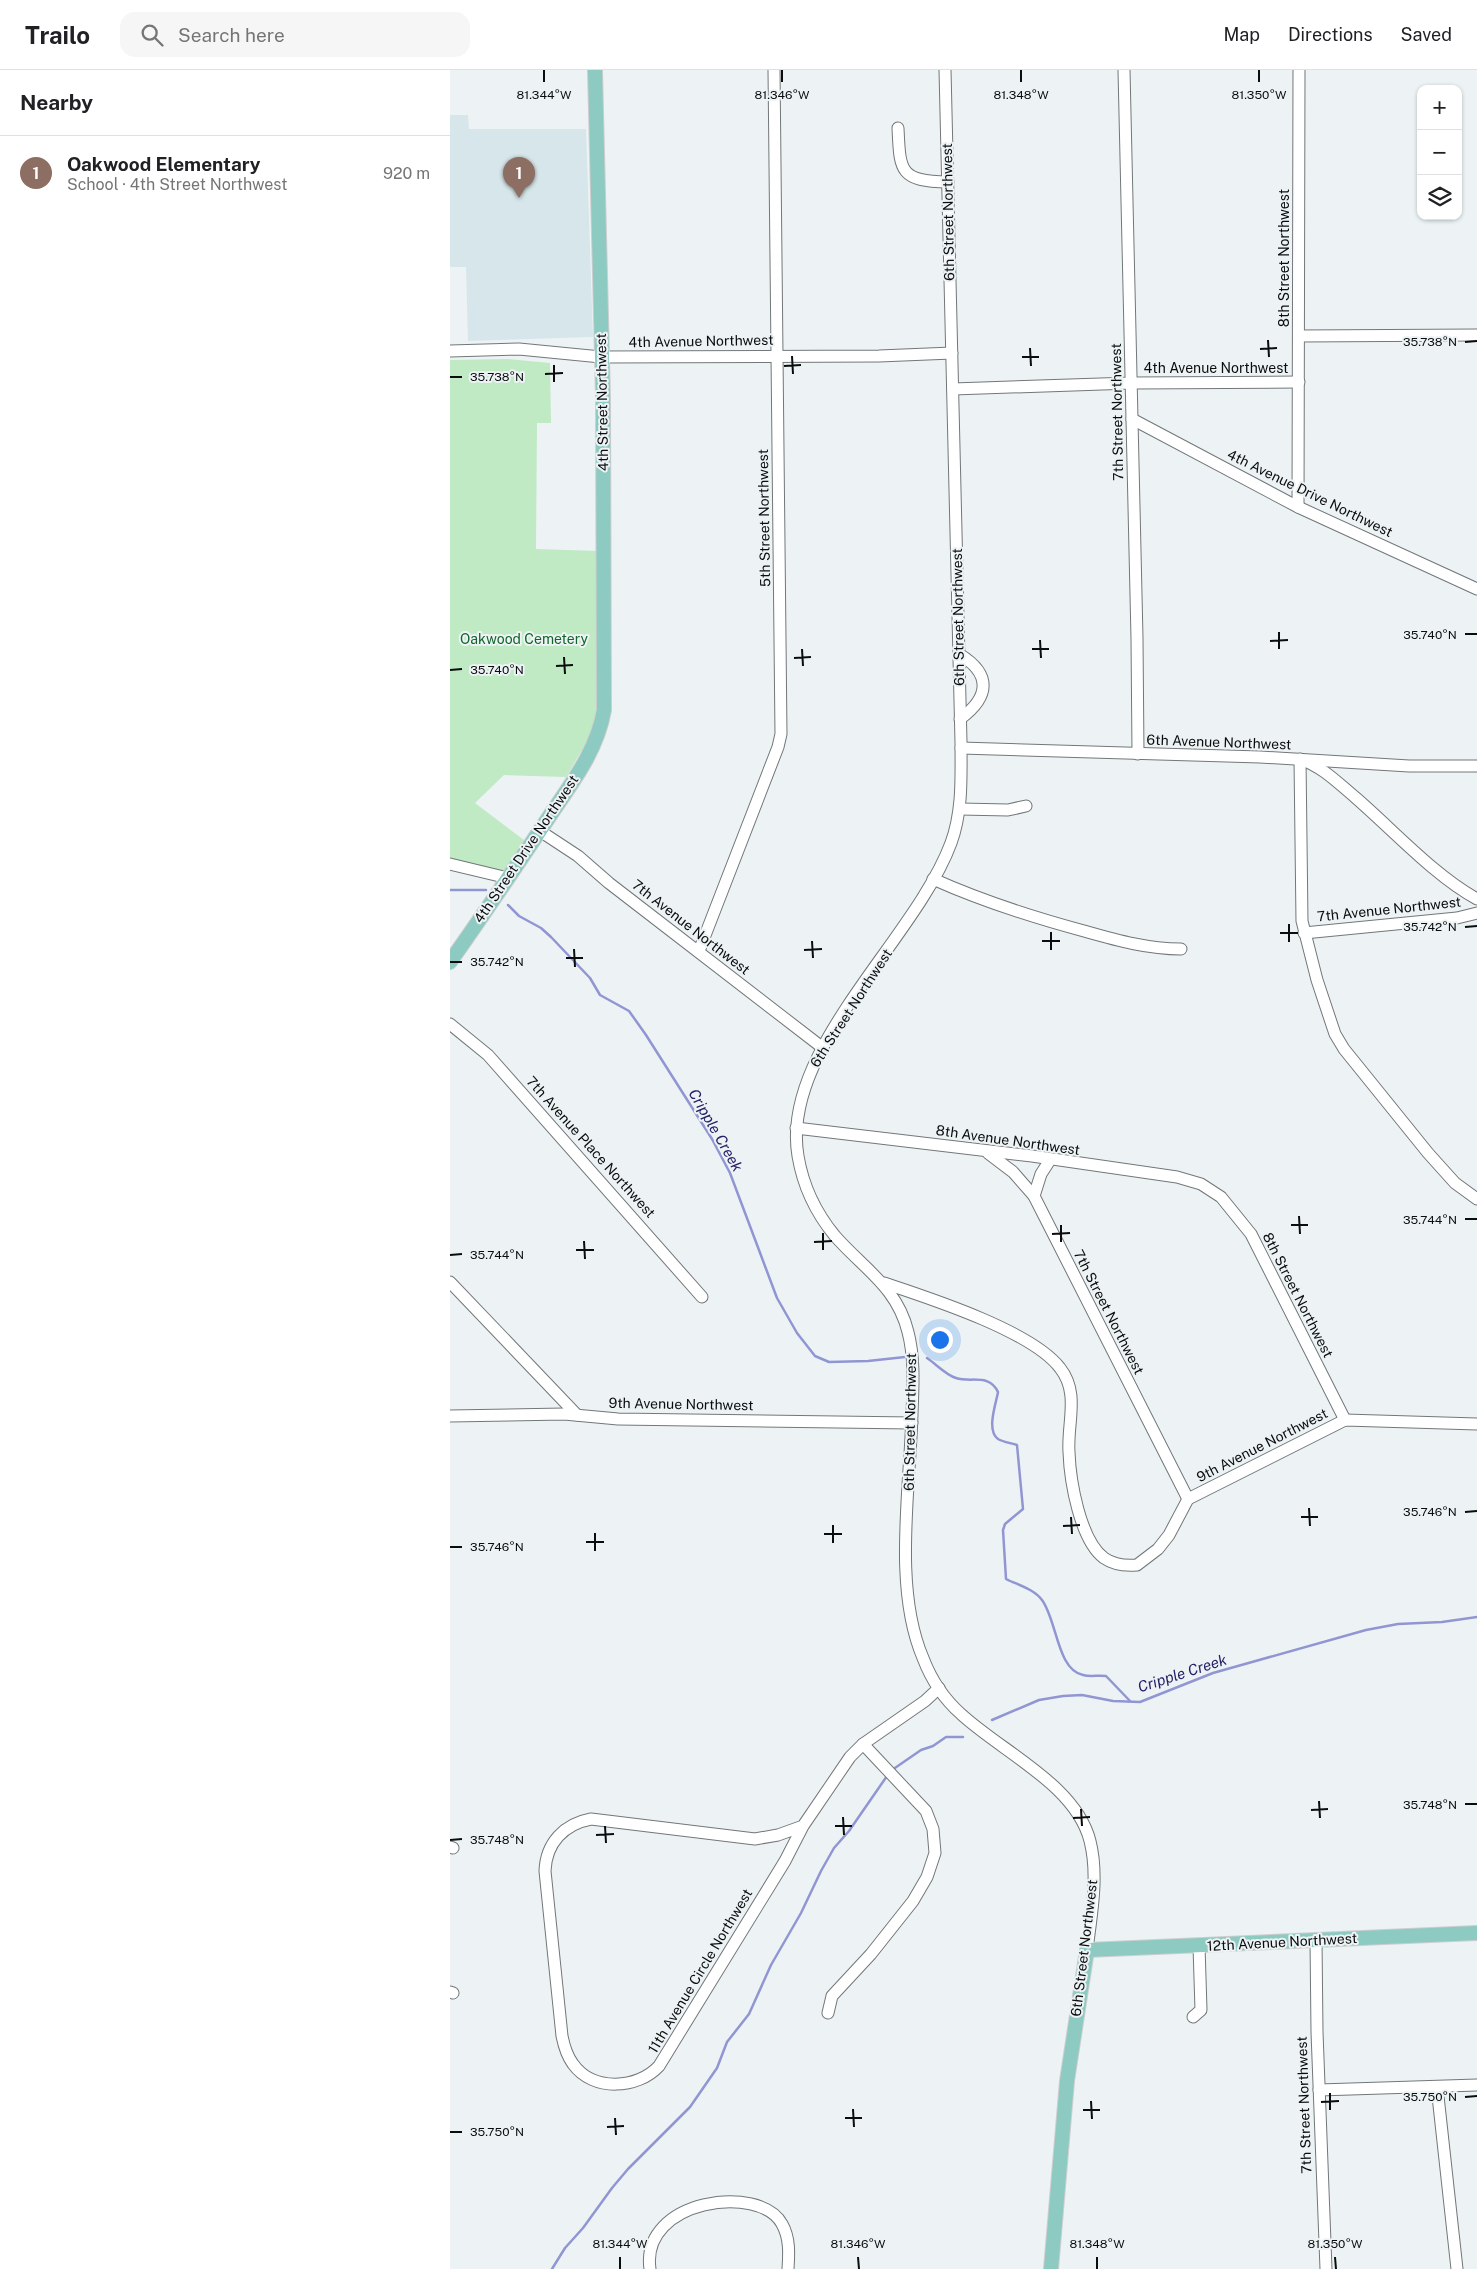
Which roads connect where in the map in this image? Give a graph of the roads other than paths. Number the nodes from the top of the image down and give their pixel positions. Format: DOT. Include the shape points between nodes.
graph roads {
  1 [pos="595,70"];
  2 [pos="774,70"];
  3 [pos="945,70"];
  4 [pos="1124,70"];
  5 [pos="1299,70"];
  6 [pos="898,128"];
  7 [pos="948,182"];
  8 [pos="1477,335"];
  9 [pos="1299,336"];
  10 [pos="450,351"];
  11 [pos="952,353"];
  12 [pos="777,356"];
  13 [pos="601,357"];
  14 [pos="1299,382"];
  15 [pos="1131,383"];
  16 [pos="953,389"];
  17 [pos="1132,419"];
  18 [pos="1298,507"];
  19 [pos="1477,589"];
  20 [pos="958,654"];
  21 [pos="960,719"];
  22 [pos="599,734"];
  23 [pos="961,748"];
  24 [pos="1138,754"];
  25 [pos="1300,759"];
  26 [pos="1477,766"];
  27 [pos="1026,806"];
  28 [pos="960,809"];
  29 [pos="540,831"];
  30 [pos="450,864"];
  31 [pos="508,878"];
  32 [pos="933,879"];
  33 [pos="1477,899"];
  34 [pos="1477,913"];
  35 [pos="1304,933"];
  36 [pos="1181,949"];
  37 [pos="699,951"];
  38 [pos="450,962"];
  39 [pos="450,1024"];
  40 [pos="823,1048"];
  41 [pos="796,1128"];
  42 [pos="986,1152"];
  43 [pos="1050,1160"];
  44 [pos="1213,1191"];
  45 [pos="1034,1196"];
  46 [pos="1477,1199"];
  47 [pos="450,1282"];
  48 [pos="884,1283"];
  49 [pos="702,1297"];
  50 [pos="576,1415"];
  51 [pos="450,1416"];
  52 [pos="1345,1420"];
  53 [pos="912,1423"];
  54 [pos="1477,1424"];
  55 [pos="1188,1499"];
  56 [pos="939,1688"];
  57 [pos="863,1744"];
  58 [pos="803,1826"];
  59 [pos="1477,1933"];
  60 [pos="1316,1940"];
  61 [pos="1199,1946"];
  62 [pos="1087,1950"];
  63 [pos="828,2012"];
  64 [pos="1194,2018"];
  65 [pos="1477,2085"];
  66 [pos="1438,2087"];
  67 [pos="1319,2090"];
  68 [pos="650,2269"];
  69 [pos="788,2269"];
  70 [pos="1051,2269"];
  71 [pos="1326,2269"];
  72 [pos="1458,2269"];
  1 -- 13 [label="main road, 4th Street Northwest"];
  2 -- 12 [label="street, 5th Street Northwest"];
  3 -- 7 [label="street, 6th Street Northwest"];
  4 -- 15 [label="street, 7th Street Northwest"];
  5 -- 9 [label="street, 8th Street Northwest"];
  6 -- 7 [label="street" via="900,163 910,175 929,182"];
  7 -- 11 [label="street, 6th Street Northwest"];
  8 -- 9 [label="street"];
  9 -- 14 [label="street, 8th Street Northwest"];
  10 -- 13 [label="street, 4th Avenue Northwest" via="518,349"];
  11 -- 12 [label="street, 4th Avenue Northwest"];
  11 -- 16 [label="street, 6th Street Northwest"];
  12 -- 13 [label="street, 4th Avenue Northwest"];
  12 -- 37 [label="street, 5th Street Northwest" via="781,734"];
  13 -- 22 [label="main road, 4th Street Northwest" via="605,653 604,710"];
  14 -- 15 [label="street, 4th Avenue Northwest"];
  14 -- 18 [label="street, 8th Street Northwest"];
  15 -- 16 [label="street, 4th Avenue Northwest"];
  15 -- 17 [label="street, 7th Street Northwest"];
  16 -- 20 [label="street, 6th Street Northwest"];
  17 -- 18 [label="street, 4th Avenue Drive Northwest"];
  17 -- 24 [label="street, 7th Street Northwest"];
  18 -- 19 [label="street, 4th Avenue Drive Northwest"];
  20 -- 21 [label="street, 6th Street Northwest"];
  20 -- 21 [label="street" via="982,675 983,690 974,708"];
  21 -- 23 [label="street, 6th Street Northwest"];
  22 -- 29 [label="main road, 4th Street Drive Northwest" via="592,751"];
  23 -- 24 [label="street, 6th Avenue Northwest"];
  23 -- 28 [label="street, 6th Street Northwest"];
  24 -- 25 [label="street, 6th Avenue Northwest"];
  25 -- 26 [label="street, 6th Avenue Northwest" via="1409,766"];
  25 -- 33 [label="street" via="1323,770 1430,864"];
  25 -- 35 [label="street"];
  27 -- 28 [label="street" via="1008,810"];
  28 -- 32 [label="street, 6th Street Northwest" via="950,848"];
  29 -- 31 [label="main road, 4th Street Drive Northwest"];
  29 -- 37 [label="street, 7th Avenue Northwest" via="578,856"];
  30 -- 31 [label="street"];
  31 -- 38 [label="main road, 4th Street Drive Northwest"];
  32 -- 36 [label="street" via="1026,916 1141,946"];
  32 -- 40 [label="street, 6th Street Northwest"];
  34 -- 35 [label="street, 7th Avenue Northwest" via="1457,918"];
  35 -- 46 [label="street" via="1335,1034 1344,1049 1428,1153 1455,1183"];
  37 -- 40 [label="street, 7th Avenue Northwest"];
  39 -- 49 [label="street, 7th Avenue Place Northwest" via="488,1055"];
  40 -- 41 [label="street, 6th Street Northwest" via="804,1087"];
  41 -- 42 [label="street, 8th Avenue Northwest"];
  41 -- 48 [label="street, 6th Street Northwest" via="800,1171 815,1206 837,1238"];
  42 -- 43 [label="street, 8th Avenue Northwest"];
  42 -- 45 [label="street, 7th Street Northwest" via="1013,1172"];
  43 -- 44 [label="street, 8th Avenue Northwest" via="1177,1177"];
  43 -- 45 [label="street" via="1041,1174"];
  44 -- 52 [label="street, 8th Street Northwest" via="1229,1206 1257,1244"];
  45 -- 55 [label="street, 7th Street Northwest"];
  47 -- 50 [label="street"];
  48 -- 53 [label="street, 6th Street Northwest" via="901,1311 910,1337 914,1372"];
  48 -- 55 [label="street, 9th Avenue Northwest" via="1003,1329 1051,1358 1064,1373 1070,1387 1072,1409 1068,1452 1077,1503 1091,1542 1105,1558 1126,1566 1137,1565 1169,1535"];
  50 -- 51 [label="street, 9th Avenue Northwest"];
  50 -- 53 [label="street, 9th Avenue Northwest" via="618,1419"];
  52 -- 54 [label="street, 9th Avenue Northwest"];
  52 -- 55 [label="street, 9th Avenue Northwest"];
  53 -- 56 [label="street, 6th Street Northwest" via="907,1598 917,1642 928,1671"];
  56 -- 57 [label="street, 11th Avenue Circle Northwest"];
  56 -- 62 [label="street, 6th Street Northwest" via="961,1714 1070,1800 1081,1818 1091,1844 1093,1864"];
  57 -- 58 [label="street, 11th Avenue Circle Northwest" via="842,1766"];
  57 -- 63 [label="street" via="926,1811 933,1829 934,1858 913,1901 832,1996"];
  58 -- 58 [label="street, 11th Avenue Circle Northwest" via="660,2066 645,2078 621,2084 593,2079 576,2068 568,2056 562,2036 545,1871 547,1856 558,1836 569,1826 591,1819 755,1839"];
  59 -- 60 [label="main road, 12th Avenue Northwest"];
  60 -- 61 [label="main road, 12th Avenue Northwest"];
  60 -- 67 [label="street, 7th Street Northwest"];
  61 -- 62 [label="main road, 12th Avenue Northwest"];
  61 -- 64 [label="street" via="1201,2010"];
  62 -- 70 [label="main road, 6th Street Northwest" via="1067,2080"];
  65 -- 66 [label="street"];
  66 -- 67 [label="street"];
  66 -- 72 [label="street"];
  67 -- 71 [label="street, 7th Street Northwest"];
  68 -- 69 [label="street" via="651,2244 657,2232 672,2218 698,2206 743,2202 772,2213 782,2223 789,2244"];
}
